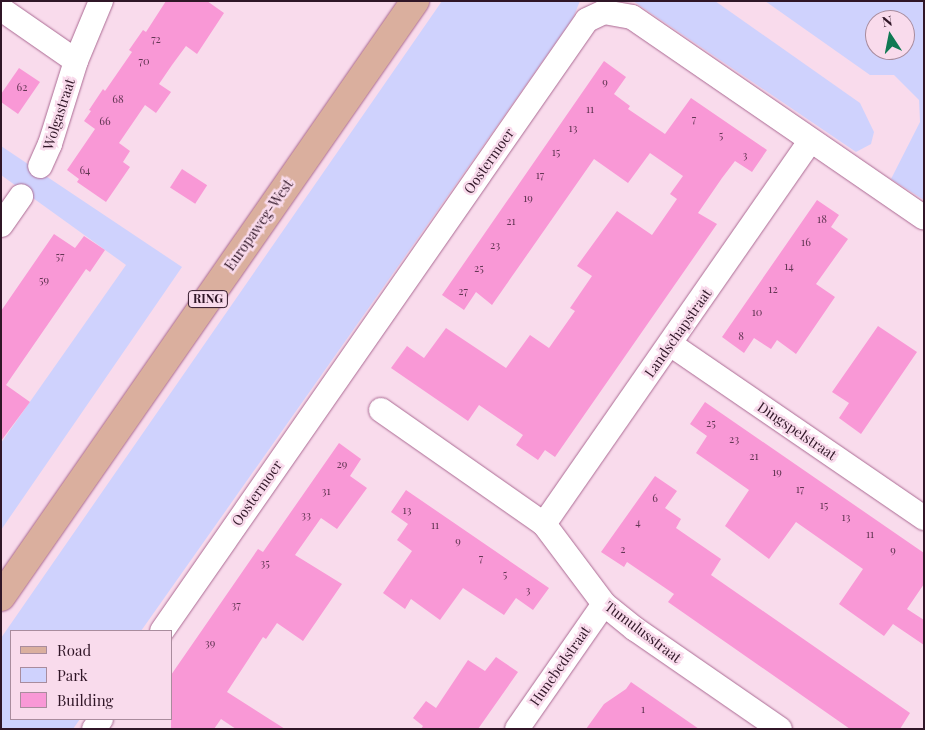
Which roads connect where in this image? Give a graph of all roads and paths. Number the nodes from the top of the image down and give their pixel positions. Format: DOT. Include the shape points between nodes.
graph roads {
  1 [pos="101,1"];
  2 [pos="415,1"];
  3 [pos="1,9"];
  4 [pos="76,61"];
  5 [pos="810,141"];
  6 [pos="40,166"];
  7 [pos="21,196"];
  8 [pos="924,218"];
  9 [pos="1,225"];
  10 [pos="670,344"];
  11 [pos="381,410"];
  12 [pos="924,518"];
  13 [pos="544,524"];
  14 [pos="1,597"];
  15 [pos="604,604"];
  16 [pos="163,630"];
  17 [pos="517,729"];
  18 [pos="780,729"];
  1 -- 4 [label="street, Wolgastraat"];
  2 -- 14 [label="main road, Europaweg-West / RING"];
  3 -- 4 [label="street, Wolgastraat"];
  4 -- 6 [label="street, Wolgastraat"];
  5 -- 8 [label="street, Oostermoer"];
  5 -- 10 [label="street, Landschapstraat"];
  5 -- 16 [label="street, Oostermoer" via="632,17 604,12 587,20"];
  7 -- 9 [label="street"];
  10 -- 12 [label="street, Dingspelstraat"];
  10 -- 13 [label="street, Landschapstraat"];
  11 -- 13 [label="street, Tumulusstraat"];
  13 -- 15 [label="street, Tumulusstraat"];
  15 -- 17 [label="street, Hunebedstraat"];
  15 -- 18 [label="street, Tumulusstraat"];
}
